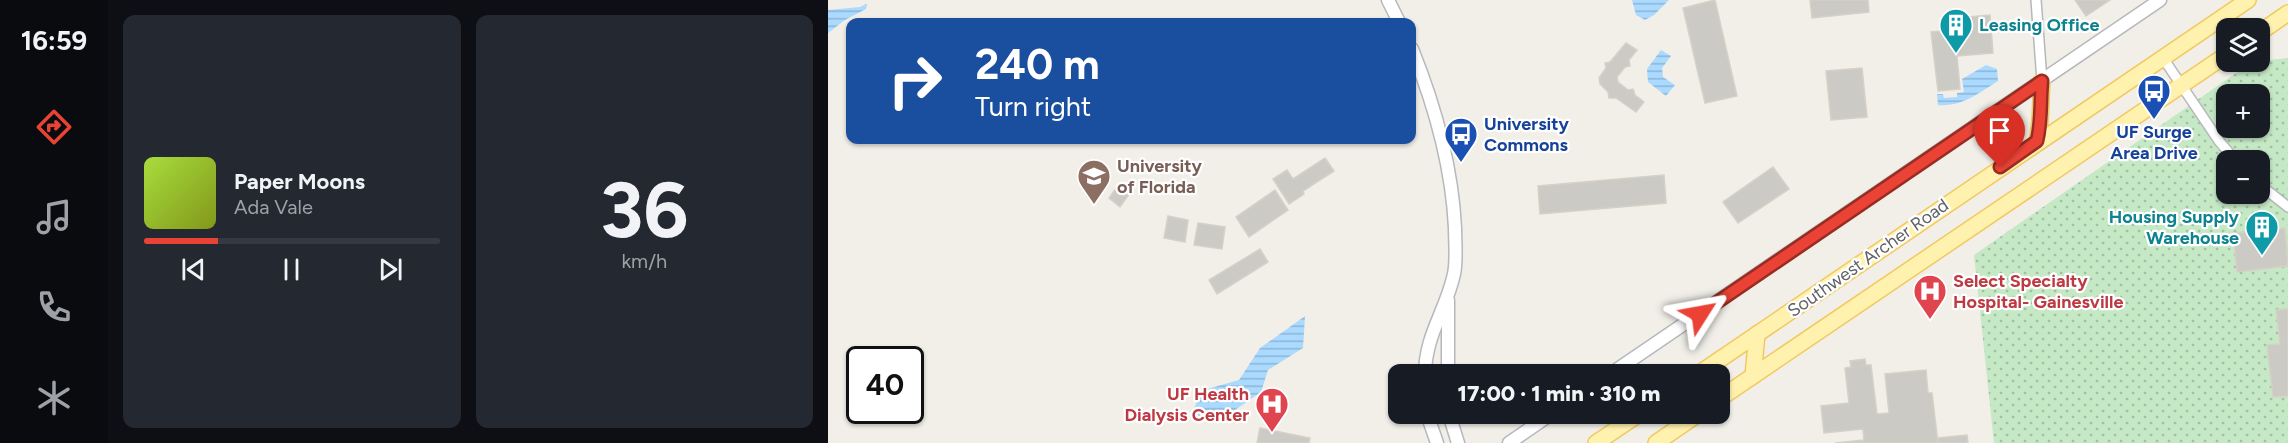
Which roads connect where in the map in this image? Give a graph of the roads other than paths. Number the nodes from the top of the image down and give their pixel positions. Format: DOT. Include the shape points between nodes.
graph roads {
  1 [pos="1388,0"];
  2 [pos="2036,0"];
  3 [pos="2160,0"];
  4 [pos="2248,0"];
  5 [pos="2288,13"];
  6 [pos="1397,18"];
  7 [pos="2270,25"];
  8 [pos="2163,58"];
  9 [pos="1416,60"];
  10 [pos="2216,62"];
  11 [pos="2042,81"];
  12 [pos="2182,85"];
  13 [pos="2037,141"];
  14 [pos="2227,150"];
  15 [pos="2270,192"];
  16 [pos="2288,207"];
  17 [pos="1448,298"];
  18 [pos="1757,334"];
  19 [pos="1425,364"];
  20 [pos="1448,364"];
  21 [pos="1625,364"];
  22 [pos="1713,364"];
  23 [pos="1753,376"];
  24 [pos="1730,392"];
  25 [pos="1430,424"];
  26 [pos="1452,424"];
  27 [pos="1537,424"];
  28 [pos="1624,424"];
  29 [pos="1684,424"];
  30 [pos="1437,443"];
  31 [pos="1458,443"];
  32 [pos="1509,443"];
  33 [pos="1596,443"];
  34 [pos="1656,443"];
  1 -- 6 [label="street"];
  2 -- 11 [label="street"];
  3 -- 11 [label="street"];
  4 -- 8 [label="main road, Southwest Archer Road"];
  5 -- 7 [label="main road"];
  8 -- 12 [label="street"];
  8 -- 13 [label="main road, Southwest Archer Road"];
  9 -- 17 [label="street" via="1439,124 1454,210 1454,271"];
  10 -- 12 [label="main road, Southwest Archer Road"];
  11 -- 13 [label="main road"];
  11 -- 21 [label="street"];
  12 -- 14 [label="street"];
  12 -- 23 [label="main road, Southwest Archer Road"];
  13 -- 18 [label="main road, Southwest Archer Road"];
  15 -- 16 [label="street"];
  17 -- 19 [label="street" via="1432,328"];
  17 -- 20 [label="street"];
  18 -- 22 [label="main road, Southwest Archer Road"];
  18 -- 23 [label="main road"];
  23 -- 24 [label="main road, Southwest Archer Road"];
  25 -- 30 [label="street"];
  26 -- 31 [label="street"];
  27 -- 32 [label="street"];
  28 -- 33 [label="main road"];
  29 -- 34 [label="main road"];
}
